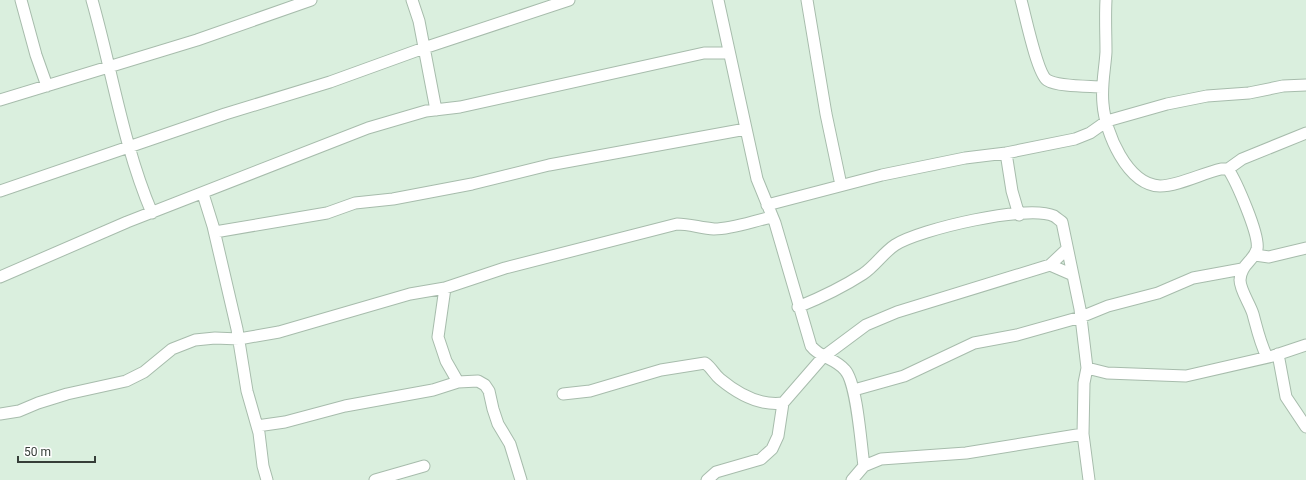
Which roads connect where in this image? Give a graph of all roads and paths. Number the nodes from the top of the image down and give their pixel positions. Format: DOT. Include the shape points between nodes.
graph roads {
  1 [pos="21,0"];
  2 [pos="92,0"];
  3 [pos="311,0"];
  4 [pos="412,0"];
  5 [pos="569,0"];
  6 [pos="718,0"];
  7 [pos="807,0"];
  8 [pos="1021,0"];
  9 [pos="1106,0"];
  10 [pos="554,2"];
  11 [pos="424,48"];
  12 [pos="729,53"];
  13 [pos="108,67"];
  14 [pos="47,86"];
  15 [pos="1306,86"];
  16 [pos="1102,87"];
  17 [pos="0,100"];
  18 [pos="436,110"];
  19 [pos="1107,122"];
  20 [pos="746,129"];
  21 [pos="1306,133"];
  22 [pos="130,147"];
  23 [pos="1006,153"];
  24 [pos="1228,169"];
  25 [pos="841,185"];
  26 [pos="0,191"];
  27 [pos="203,194"];
  28 [pos="767,205"];
  29 [pos="152,212"];
  30 [pos="1019,215"];
  31 [pos="772,217"];
  32 [pos="215,232"];
  33 [pos="1306,248"];
  34 [pos="1067,250"];
  35 [pos="1254,255"];
  36 [pos="1050,265"];
  37 [pos="1242,269"];
  38 [pos="1073,275"];
  39 [pos="0,277"];
  40 [pos="445,288"];
  41 [pos="798,307"];
  42 [pos="1081,318"];
  43 [pos="240,339"];
  44 [pos="1306,344"];
  45 [pos="1272,356"];
  46 [pos="823,357"];
  47 [pos="1087,368"];
  48 [pos="458,382"];
  49 [pos="854,390"];
  50 [pos="563,394"];
  51 [pos="783,403"];
  52 [pos="0,414"];
  53 [pos="257,426"];
  54 [pos="1306,427"];
  55 [pos="1083,434"];
  56 [pos="424,466"];
  57 [pos="864,466"];
  58 [pos="267,480"];
  59 [pos="375,480"];
  60 [pos="521,480"];
  61 [pos="707,480"];
  62 [pos="852,480"];
  63 [pos="1089,480"];
  1 -- 14 [label="street"];
  2 -- 13 [label="street"];
  3 -- 13 [label="street" via="198,40"];
  4 -- 11 [label="street"];
  5 -- 10 [label="street"];
  6 -- 12 [label="street"];
  7 -- 25 [label="street"];
  8 -- 16 [label="street" via="1039,67 1046,79 1056,84"];
  9 -- 16 [label="street" via="1106,54"];
  10 -- 11 [label="street"];
  11 -- 18 [label="street"];
  11 -- 22 [label="street" via="330,82 224,114"];
  12 -- 18 [label="street" via="704,53 460,107"];
  12 -- 20 [label="street"];
  13 -- 14 [label="street"];
  13 -- 22 [label="street"];
  14 -- 17 [label="street"];
  15 -- 19 [label="street" via="1283,86 1206,96 1166,104"];
  16 -- 19 [label="street"];
  18 -- 27 [label="street" via="368,128"];
  19 -- 23 [label="street" via="1075,139"];
  19 -- 24 [label="street" via="1122,159 1136,177 1147,183 1160,186"];
  20 -- 28 [label="street" via="757,179"];
  20 -- 32 [label="street" via="549,165 472,184 393,199 355,203 327,213"];
  21 -- 24 [label="street" via="1242,159"];
  22 -- 26 [label="street"];
  22 -- 29 [label="street" via="145,198"];
  23 -- 25 [label="street" via="965,158"];
  23 -- 30 [label="street"];
  24 -- 35 [label="street" via="1235,180 1256,236 1258,247"];
  25 -- 28 [label="street"];
  27 -- 29 [label="street"];
  27 -- 32 [label="street"];
  28 -- 31 [label="street"];
  29 -- 39 [label="street"];
  30 -- 34 [label="street" via="1034,213 1054,216 1062,222"];
  30 -- 41 [label="street" via="978,219 919,234 894,245 864,273"];
  31 -- 40 [label="street" via="728,228 713,229 677,224 505,268"];
  31 -- 41 [label="street"];
  32 -- 43 [label="street"];
  33 -- 35 [label="street" via="1269,258"];
  34 -- 36 [label="street"];
  34 -- 38 [label="street"];
  35 -- 37 [label="street"];
  36 -- 38 [label="street"];
  36 -- 46 [label="street" via="897,312 866,325"];
  37 -- 42 [label="street" via="1193,278 1158,294 1108,306"];
  37 -- 45 [label="street" via="1240,282 1253,313 1260,342"];
  38 -- 42 [label="street"];
  40 -- 43 [label="street" via="403,296 279,332"];
  40 -- 48 [label="street" via="438,337 446,361"];
  41 -- 46 [label="street" via="811,346"];
  42 -- 47 [label="street"];
  42 -- 49 [label="street" via="974,343 904,376"];
  43 -- 52 [label="street" via="195,340 172,349 144,372 126,381 67,394 38,402 19,411"];
  43 -- 53 [label="street" via="247,391"];
  44 -- 45 [label="street"];
  45 -- 47 [label="street" via="1186,376 1107,373"];
  45 -- 54 [label="street" via="1286,397"];
  46 -- 49 [label="street" via="840,364 854,384"];
  46 -- 51 [label="street"];
  47 -- 55 [label="street" via="1084,383"];
  48 -- 53 [label="street" via="433,390"];
  48 -- 60 [label="street" via="478,381 485,385 498,424 510,444"];
  49 -- 57 [label="street"];
  50 -- 51 [label="street" via="590,391 661,370 705,363 712,367 719,378 756,402 771,405"];
  51 -- 61 [label="street" via="778,436 772,449 761,459 716,472"];
  53 -- 58 [label="street"];
  55 -- 57 [label="street" via="966,453 881,459"];
  55 -- 63 [label="street"];
  56 -- 59 [label="street"];
  57 -- 62 [label="street"];
}
